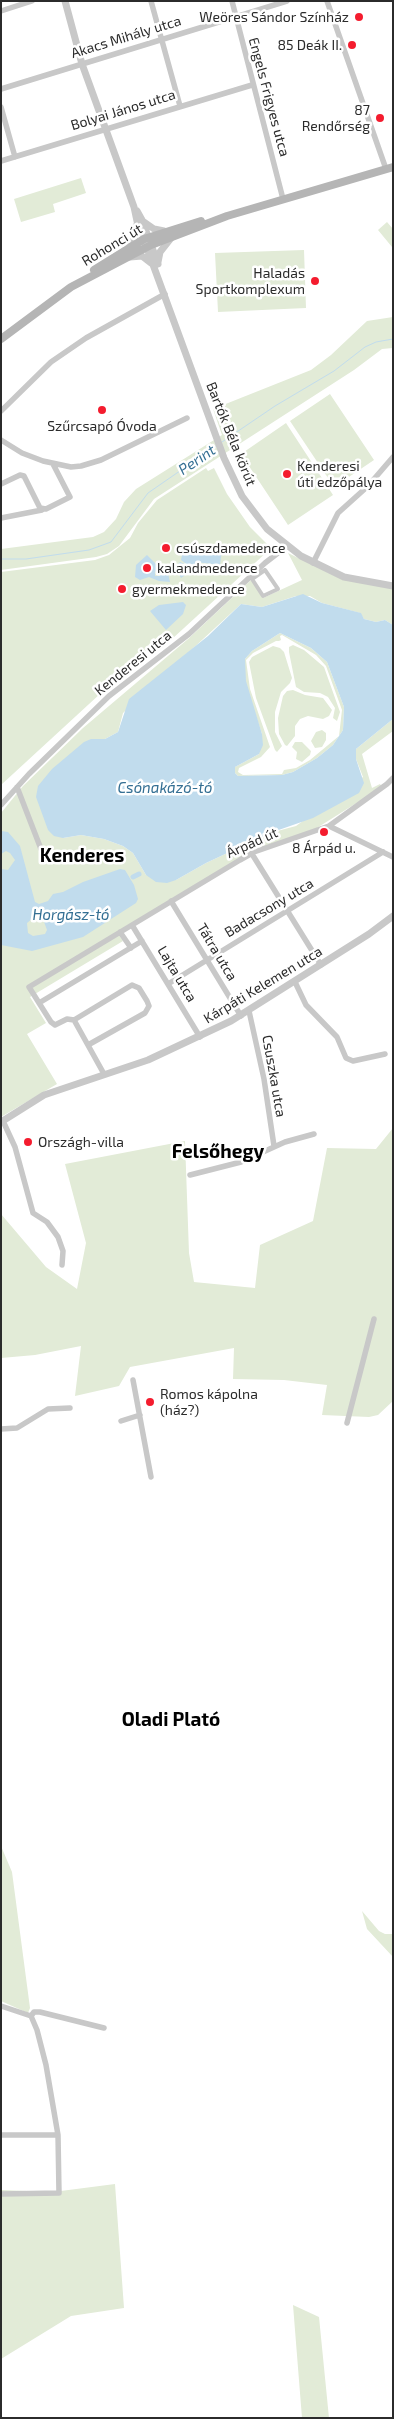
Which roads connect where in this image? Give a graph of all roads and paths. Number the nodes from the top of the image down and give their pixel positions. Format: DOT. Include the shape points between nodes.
graph roads {
  1 [pos="32,1"];
  2 [pos="65,1"];
  3 [pos="151,1"];
  4 [pos="232,1"];
  5 [pos="287,1"];
  6 [pos="327,1"];
  7 [pos="1,11"];
  8 [pos="236,17"];
  9 [pos="161,39"];
  10 [pos="82,64"];
  11 [pos="252,85"];
  12 [pos="1,89"];
  13 [pos="180,106"];
  14 [pos="1,107"];
  15 [pos="106,129"];
  16 [pos="15,157"];
  17 [pos="1,161"];
  18 [pos="390,168"];
  19 [pos="283,200"];
  20 [pos="227,216"];
  21 [pos="140,220"];
  22 [pos="164,231"];
  23 [pos="177,234"];
  24 [pos="147,242"];
  25 [pos="128,247"];
  26 [pos="156,266"];
  27 [pos="107,267"];
  28 [pos="71,287"];
  29 [pos="165,294"];
  30 [pos="1,339"];
  31 [pos="1,411"];
  32 [pos="187,418"];
  33 [pos="1,440"];
  34 [pos="393,457"];
  35 [pos="53,464"];
  36 [pos="1,484"];
  37 [pos="42,510"];
  38 [pos="1,518"];
  39 [pos="287,546"];
  40 [pos="313,563"];
  41 [pos="393,586"];
  42 [pos="278,590"];
  43 [pos="393,778"];
  44 [pos="390,786"];
  45 [pos="17,787"];
  46 [pos="1,805"];
  47 [pos="329,826"];
  48 [pos="41,848"];
  49 [pos="383,852"];
  50 [pos="252,854"];
  51 [pos="393,857"];
  52 [pos="171,901"];
  53 [pos="288,912"];
  54 [pos="393,916"];
  55 [pos="132,925"];
  56 [pos="120,932"];
  57 [pos="142,941"];
  58 [pos="130,948"];
  59 [pos="207,960"];
  60 [pos="321,966"];
  61 [pos="295,982"];
  62 [pos="168,984"];
  63 [pos="39,1003"];
  64 [pos="248,1011"];
  65 [pos="241,1016"];
  66 [pos="74,1020"];
  67 [pos="200,1037"];
  68 [pos="88,1046"];
  69 [pos="386,1054"];
  70 [pos="104,1074"];
  71 [pos="2,1121"];
  72 [pos="314,1134"];
  73 [pos="274,1146"];
  74 [pos="190,1175"];
  75 [pos="62,1265"];
  76 [pos="374,1319"];
  77 [pos="133,1380"];
  78 [pos="70,1408"];
  79 [pos="140,1415"];
  80 [pos="121,1420"];
  81 [pos="347,1423"];
  82 [pos="1,1429"];
  83 [pos="151,1477"];
  84 [pos="1,2006"];
  85 [pos="31,2016"];
  86 [pos="104,2028"];
  87 [pos="1,2135"];
  88 [pos="58,2135"];
  89 [pos="1,2194"];
  1 -- 7 [label="street"];
  2 -- 10 [label="street, Bartók Béla körút"];
  3 -- 9 [label="street"];
  4 -- 8 [label="street, Engels Frigyes utca"];
  5 -- 8 [label="street, Akacs Mihály utca"];
  6 -- 18 [label="street"];
  8 -- 9 [label="street, Akacs Mihály utca"];
  8 -- 11 [label="street, Engels Frigyes utca"];
  9 -- 10 [label="street, Akacs Mihály utca"];
  9 -- 13 [label="street"];
  10 -- 12 [label="street, Akacs Mihály utca"];
  10 -- 15 [label="street, Bartók Béla körút"];
  11 -- 13 [label="street, Bolyai János utca"];
  11 -- 19 [label="street, Engels Frigyes utca"];
  13 -- 15 [label="street, Bolyai János utca"];
  14 -- 16 [label="street"];
  15 -- 16 [label="street, Bolyai János utca"];
  15 -- 21 [label="street, Bartók Béla körút"];
  16 -- 17 [label="street, Bolyai János utca"];
  18 -- 19 [label="main road, Rohonci út"];
  19 -- 20 [label="main road, Rohonci út"];
  20 -- 22 [label="main road, Rohonci út"];
  20 -- 23 [label="main road, Rohonci út"];
  21 -- 22 [label="street"];
  21 -- 24 [label="street, Bartók Béla körút"];
  21 -- 25 [label="street" via="135,238"];
  22 -- 24 [label="main road, Rohonci út"];
  23 -- 24 [label="main road, Rohonci út"];
  23 -- 26 [label="street" via="163,245"];
  24 -- 25 [label="main road, Rohonci út"];
  24 -- 26 [label="street, Bartók Béla körút"];
  24 -- 27 [label="main road, Rohonci út"];
  25 -- 28 [label="main road, Rohonci út"];
  26 -- 27 [label="street" via="137,256"];
  26 -- 29 [label="street, Bartók Béla körút"];
  27 -- 28 [label="main road, Rohonci út"];
  28 -- 30 [label="main road, Rohonci út"];
  29 -- 31 [label="street" via="86,338 42,368"];
  29 -- 39 [label="street, Bartók Béla körút" via="224,458 248,506"];
  32 -- 35 [label="street" via="101,460 74,466"];
  33 -- 35 [label="street" via="22,453"];
  34 -- 40 [label="street" via="338,513"];
  35 -- 37 [label="street" via="70,497"];
  36 -- 37 [label="street" via="24,476"];
  37 -- 38 [label="street"];
  39 -- 40 [label="street, Bartók Béla körút"];
  39 -- 45 [label="street, Kenderesi utca" via="189,634 109,696"];
  40 -- 41 [label="street, Bartók Béla körút" via="344,577"];
  42 -- 42 [label="street" via="263,596 252,579 265,570"];
  43 -- 44 [label="street, Árpád út"];
  44 -- 47 [label="street, Árpád út"];
  45 -- 46 [label="street, Kenderesi utca"];
  45 -- 48 [label="street"];
  47 -- 49 [label="street"];
  47 -- 50 [label="street, Árpád út"];
  49 -- 51 [label="street"];
  49 -- 53 [label="street, Badacsony utca"];
  50 -- 52 [label="street, Árpád út"];
  50 -- 53 [label="street"];
  52 -- 55 [label="street, Árpád út"];
  52 -- 59 [label="street, Tátra utca"];
  53 -- 59 [label="street, Badacsony utca"];
  53 -- 60 [label="street"];
  54 -- 60 [label="street, Kárpáti Kelemen utca"];
  55 -- 56 [label="street, Árpád út"];
  55 -- 57 [label="street, Lajta utca"];
  56 -- 58 [label="street"];
  56 -- 63 [label="street, Árpád út" via="29,988"];
  57 -- 58 [label="street"];
  57 -- 62 [label="street, Lajta utca"];
  58 -- 63 [label="street"];
  59 -- 62 [label="street, Badacsony utca"];
  59 -- 65 [label="street, Tátra utca"];
  60 -- 61 [label="street, Kárpáti Kelemen utca"];
  61 -- 64 [label="street, Kárpáti Kelemen utca"];
  61 -- 69 [label="street" via="306,1005 337,1037 346,1058 353,1060"];
  62 -- 67 [label="street, Lajta utca"];
  63 -- 66 [label="street, Árpád út" via="55,1025 67,1019"];
  64 -- 65 [label="street, Kárpáti Kelemen utca"];
  64 -- 73 [label="street, Csuszka utca" via="264,1079"];
  65 -- 67 [label="street, Kárpáti Kelemen utca"];
  66 -- 68 [label="street"];
  66 -- 68 [label="street, Árpád út" via="132,985 139,988 147,1001 149,1006 145,1013"];
  67 -- 70 [label="street, Kárpáti Kelemen utca" via="148,1060"];
  68 -- 70 [label="street"];
  70 -- 71 [label="street, Kárpáti Kelemen utca" via="44,1095"];
  71 -- 75 [label="street" via="14,1147 33,1213 47,1222 58,1237 63,1252"];
  72 -- 73 [label="street"];
  73 -- 74 [label="street" via="241,1162"];
  76 -- 81 [label="street"];
  77 -- 79 [label="street"];
  78 -- 82 [label="street" via="48,1409 17,1428"];
  79 -- 80 [label="street"];
  79 -- 83 [label="street"];
  84 -- 85 [label="street"];
  85 -- 86 [label="street" via="40,2012"];
  85 -- 88 [label="street" via="46,2065"];
  87 -- 88 [label="street"];
  88 -- 89 [label="street" via="59,2193"];
}
